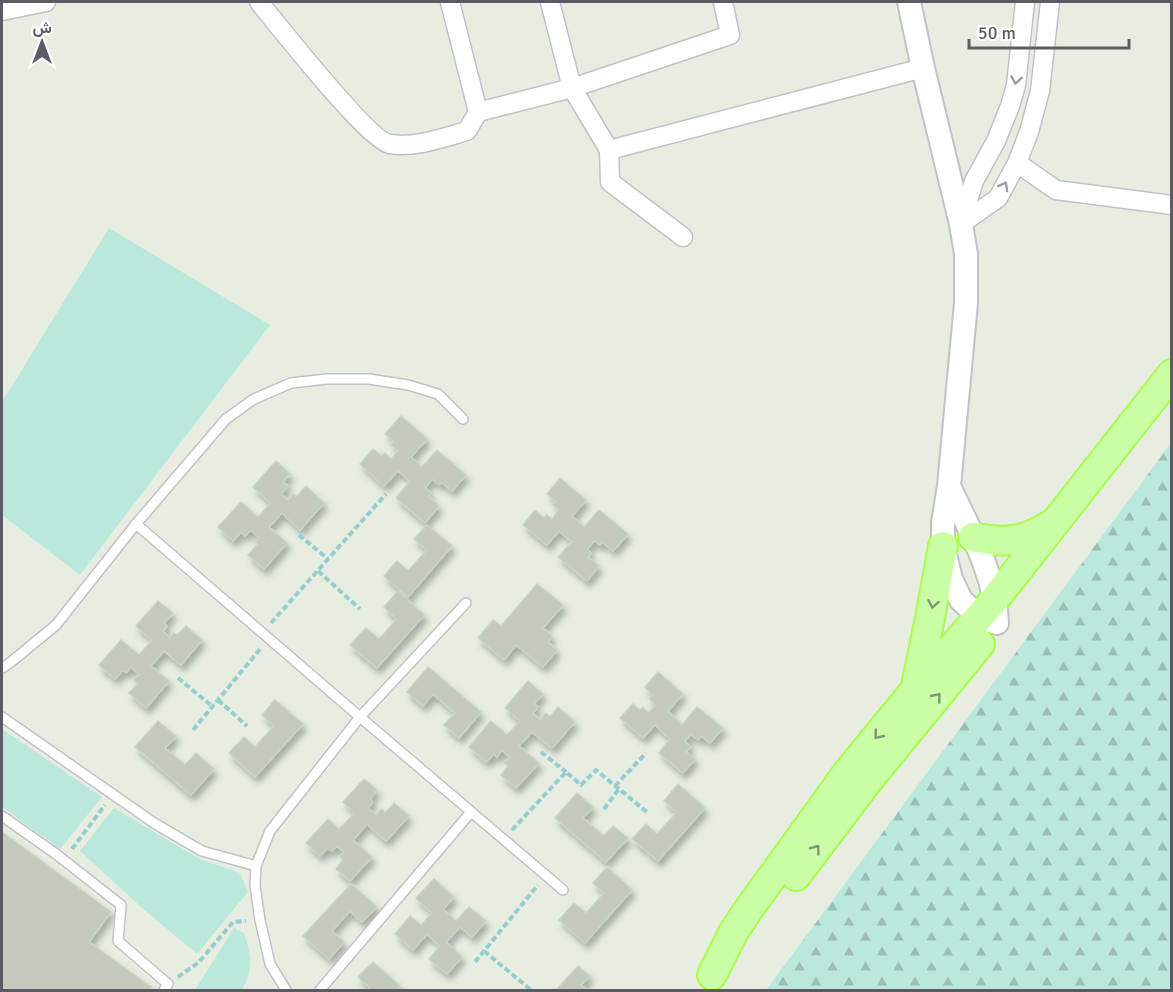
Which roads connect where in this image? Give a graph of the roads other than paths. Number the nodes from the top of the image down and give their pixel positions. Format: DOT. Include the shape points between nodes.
graph roads {
  1 [pos="46,2"];
  2 [pos="259,2"];
  3 [pos="450,2"];
  4 [pos="550,2"];
  5 [pos="723,2"];
  6 [pos="909,2"];
  7 [pos="1025,2"];
  8 [pos="1050,2"];
  9 [pos="2,11"];
  10 [pos="923,68"];
  11 [pos="572,87"];
  12 [pos="478,112"];
  13 [pos="609,150"];
  14 [pos="1017,164"];
  15 [pos="1172,205"];
  16 [pos="961,224"];
  17 [pos="683,237"];
  18 [pos="1172,374"];
  19 [pos="1172,399"];
  20 [pos="463,419"];
  21 [pos="949,486"];
  22 [pos="1056,521"];
  23 [pos="136,524"];
  24 [pos="973,537"];
  25 [pos="943,546"];
  26 [pos="466,603"];
  27 [pos="991,613"];
  28 [pos="2,668"];
  29 [pos="915,690"];
  30 [pos="2,717"];
  31 [pos="360,717"];
  32 [pos="471,812"];
  33 [pos="2,816"];
  34 [pos="256,866"];
  35 [pos="563,890"];
  36 [pos="707,983"];
  37 [pos="166,987"];
  38 [pos="286,990"];
  39 [pos="320,990"];
  1 -- 9 [label="street"];
  2 -- 12 [label="street" via="372,133 387,144 413,145 467,131"];
  3 -- 12 [label="street"];
  4 -- 11 [label="street"];
  5 -- 11 [label="street" via="730,35"];
  6 -- 10 [label="street"];
  7 -- 16 [label="street, one-way" via="1010,106 974,181"];
  8 -- 14 [label="street" via="1040,91"];
  10 -- 13 [label="street"];
  10 -- 16 [label="street"];
  11 -- 12 [label="street"];
  11 -- 13 [label="street"];
  13 -- 17 [label="street" via="610,182"];
  14 -- 15 [label="street" via="1056,190"];
  16 -- 14 [label="street, one-way" via="998,198"];
  16 -- 21 [label="street" via="966,254 966,303"];
  18 -- 22 [label="main road"];
  19 -- 27 [label="main road" via="1116,473"];
  20 -- 23 [label="lane" via="438,394 408,385 369,380 291,383 254,399 226,419"];
  21 -- 24 [label="street"];
  21 -- 25 [label="street"];
  22 -- 24 [label="main road" via="1025,538 990,541"];
  22 -- 27 [label="main road"];
  23 -- 28 [label="lane" via="56,625"];
  23 -- 31 [label="lane"];
  24 -- 27 [label="street"];
  25 -- 27 [label="street" via="955,591 962,600"];
  25 -- 29 [label="main road, one-way"];
  26 -- 31 [label="lane"];
  27 -- 29 [label="main road"];
  36 -- 27 [label="main road, one-way" via="762,920"];
  29 -- 36 [label="main road, one-way" via="847,773 746,914"];
  30 -- 34 [label="lane" via="154,823 202,851"];
  31 -- 32 [label="lane"];
  31 -- 34 [label="lane" via="270,831"];
  32 -- 35 [label="lane"];
  32 -- 39 [label="lane"];
  33 -- 37 [label="lane" via="121,904 118,941"];
  34 -- 38 [label="lane" via="255,886 270,964"];
}
